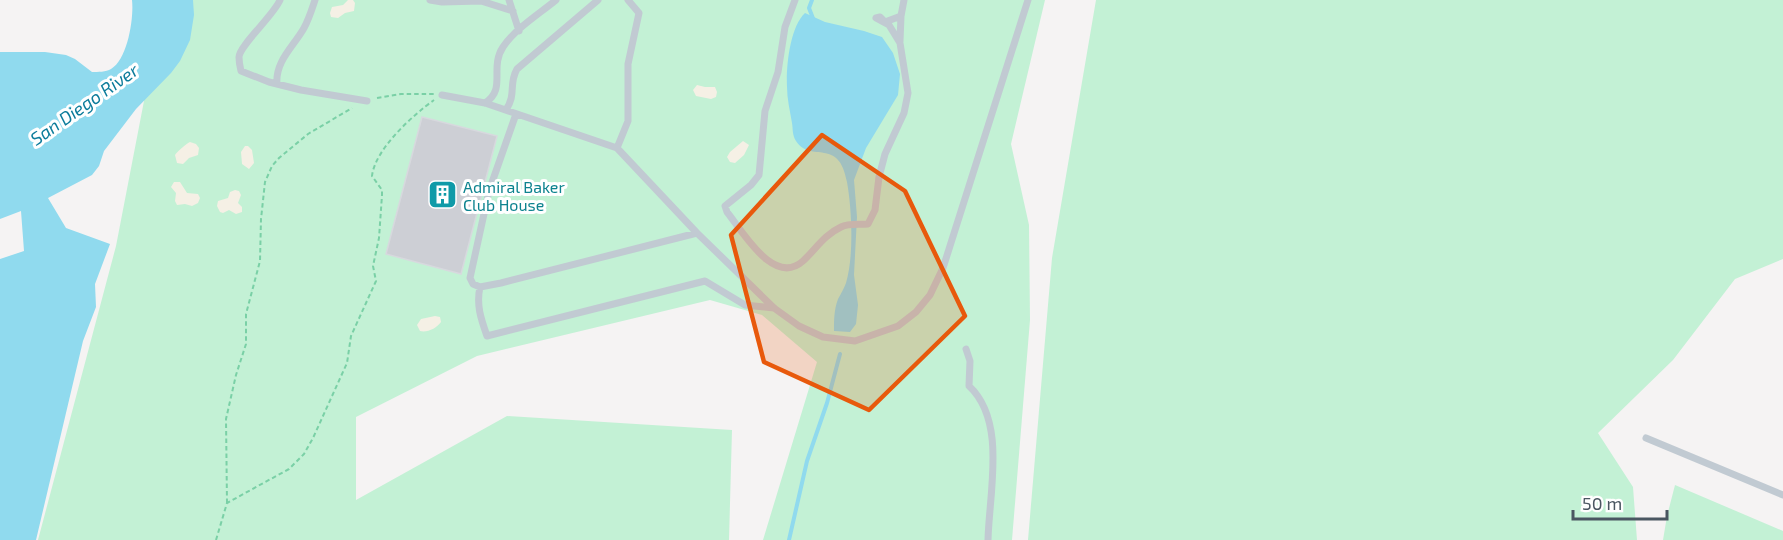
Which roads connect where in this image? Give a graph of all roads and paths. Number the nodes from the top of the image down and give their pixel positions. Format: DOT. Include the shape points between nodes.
graph roads {
  1 [pos="280,0"];
  2 [pos="315,0"];
  3 [pos="430,0"];
  4 [pos="509,0"];
  5 [pos="556,0"];
  6 [pos="598,0"];
  7 [pos="627,0"];
  8 [pos="795,0"];
  9 [pos="904,0"];
  10 [pos="1028,0"];
  11 [pos="513,11"];
  12 [pos="901,16"];
  13 [pos="519,31"];
  14 [pos="900,43"];
  15 [pos="278,84"];
  16 [pos="442,95"];
  17 [pos="367,101"];
  18 [pos="485,103"];
  19 [pos="506,110"];
  20 [pos="516,114"];
  21 [pos="617,148"];
  22 [pos="697,232"];
  23 [pos="480,287"];
  24 [pos="774,308"];
  25 [pos="966,349"];
  26 [pos="1646,438"];
  27 [pos="1783,495"];
  28 [pos="227,503"];
  29 [pos="216,540"];
  30 [pos="988,540"];
  1 -- 15 [label="lane" via="238,56 241,71"];
  2 -- 15 [label="lane" via="306,26 282,61"];
  3 -- 11 [label="lane" via="481,1"];
  4 -- 11 [label="lane"];
  5 -- 13 [label="lane"];
  6 -- 19 [label="lane" via="516,69 513,100"];
  7 -- 21 [label="lane" via="639,13 628,64 628,121"];
  8 -- 14 [label="lane" via="765,111 759,175 725,206 764,257 780,268 794,267 824,238 842,227 868,224 875,210 885,154 906,105 907,79"];
  9 -- 12 [label="lane"];
  10 -- 24 [label="lane" via="943,268 930,295 916,312 898,326 855,341 823,337"];
  11 -- 13 [label="lane"];
  12 -- 14 [label="lane"];
  12 -- 14 [label="lane" via="885,22"];
  13 -- 18 [label="lane" via="502,48 493,98"];
  15 -- 17 [label="lane"];
  16 -- 17 [label="path" via="401,94"];
  16 -- 18 [label="lane"];
  16 -- 28 [label="path" via="382,151 373,170 372,176 382,190 373,266 376,281 351,336 348,363 311,443 289,469"];
  17 -- 28 [label="path" via="308,134 279,158 265,182 259,268 248,300 246,344 226,419"];
  18 -- 19 [label="lane"];
  19 -- 20 [label="lane"];
  20 -- 21 [label="lane"];
  20 -- 23 [label="lane" via="489,191 470,278"];
  21 -- 22 [label="lane"];
  22 -- 23 [label="lane"];
  22 -- 24 [label="lane"];
  23 -- 24 [label="lane" via="477,299 487,336 705,281 745,305"];
  25 -- 30 [label="lane" via="970,361 969,386 989,416 993,450"];
  26 -- 27 [label="lane"];
  28 -- 29 [label="path"];
}
